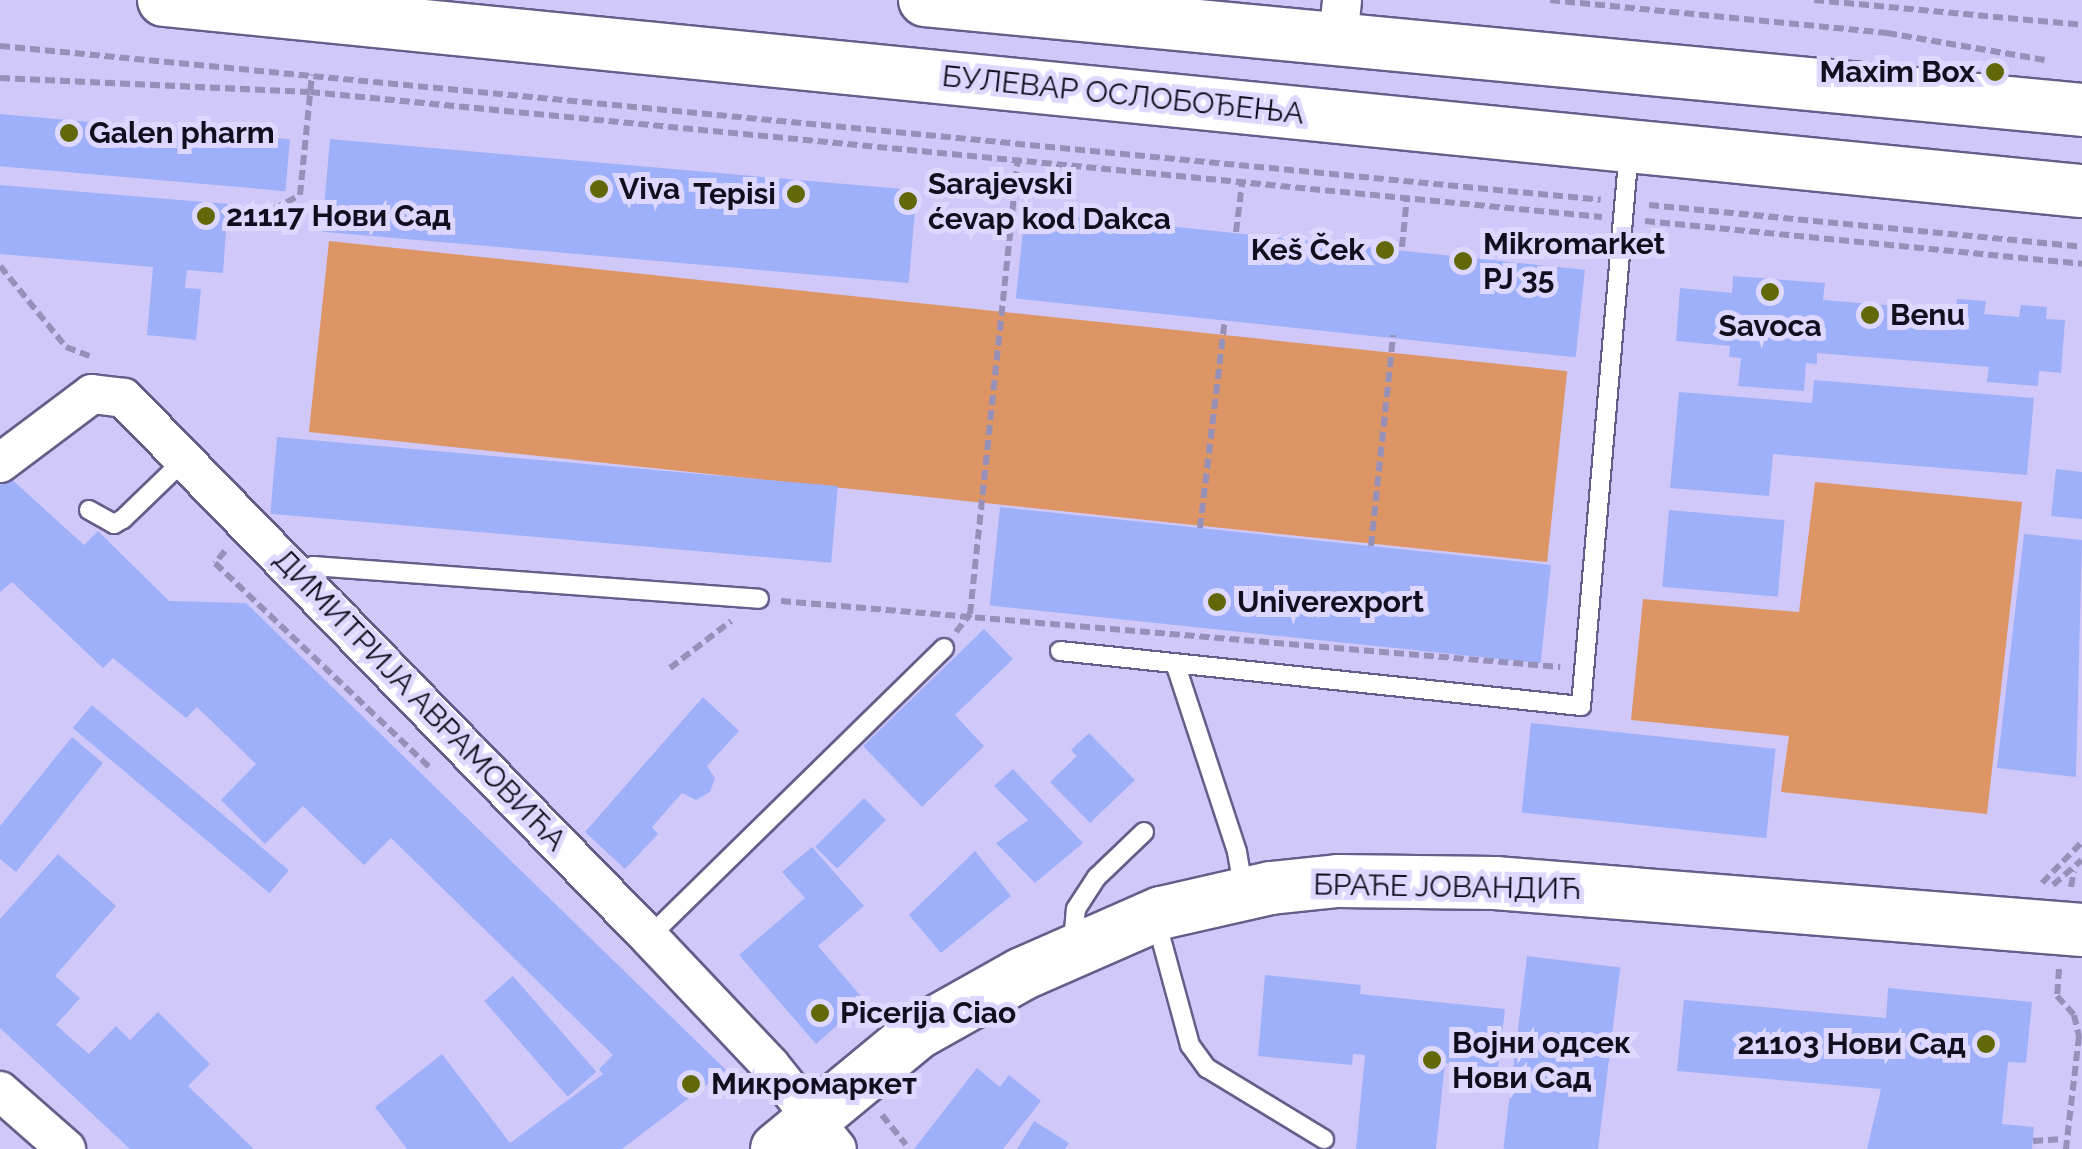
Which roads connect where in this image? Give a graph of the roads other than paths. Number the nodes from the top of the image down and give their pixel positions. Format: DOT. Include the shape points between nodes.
graph roads {
  1 [pos="164,0"];
  2 [pos="925,0"];
  3 [pos="1340,19"];
  4 [pos="2082,110"];
  5 [pos="1629,146"];
  6 [pos="2082,191"];
  7 [pos="184,460"];
  8 [pos="0,463"];
  9 [pos="89,510"];
  10 [pos="301,574"];
  11 [pos="759,599"];
  12 [pos="944,648"];
  13 [pos="1060,651"];
  14 [pos="1175,663"];
  15 [pos="1144,832"];
  16 [pos="1244,893"];
  17 [pos="1154,915"];
  18 [pos="649,937"];
  19 [pos="1073,948"];
  20 [pos="2070,948"];
  21 [pos="0,1091"];
  22 [pos="808,1138"];
  23 [pos="1324,1139"];
  24 [pos="66,1149"];
  1 -- 5 [label="main road, БУЛЕВАР ОСЛОБОЂЕЊА"];
  2 -- 3 [label="main road"];
  3 -- 4 [label="main road"];
  5 -- 6 [label="main road, БУЛЕВАР ОСЛОБОЂЕЊА"];
  5 -- 14 [label="lane" via="1582,706"];
  7 -- 8 [label="street, ДИМИТРИЈА АВРАМОВИЋА" via="136,409 110,392 92,394"];
  7 -- 9 [label="lane" via="114,524"];
  7 -- 10 [label="street, ДИМИТРИЈА АВРАМОВИЋА"];
  10 -- 11 [label="lane" via="313,566"];
  10 -- 18 [label="street, ДИМИТРИЈА АВРАМОВИЋА"];
  12 -- 18 [label="lane"];
  13 -- 14 [label="lane"];
  14 -- 16 [label="lane" via="1232,833"];
  15 -- 19 [label="lane" via="1097,877 1076,909"];
  16 -- 17 [label="main road, БРАЋЕ ЈОВАНДИЋ"];
  16 -- 20 [label="main road, БРАЋЕ ЈОВАНДИЋ" via="1338,881 1495,882"];
  17 -- 19 [label="main road, БРАЋЕ ЈОВАНДИЋ"];
  17 -- 23 [label="lane" via="1190,1045 1207,1068"];
  18 -- 22 [label="street, ДИМИТРИЈА АВРАМОВИЋА"];
  19 -- 22 [label="main road, БРАЋЕ ЈОВАНДИЋ" via="918,1033"];
  21 -- 24 [label="street"];
}
